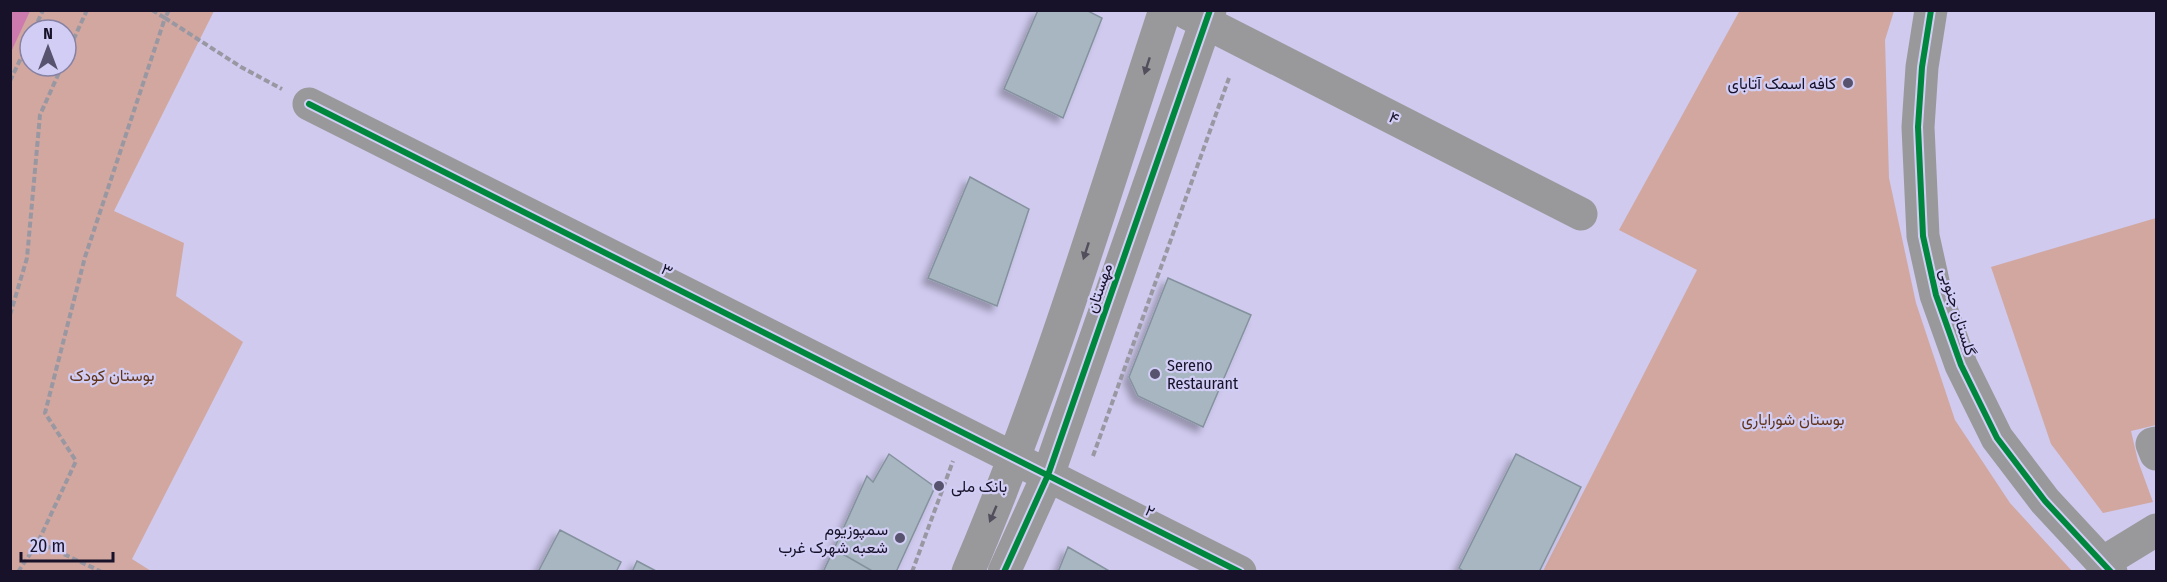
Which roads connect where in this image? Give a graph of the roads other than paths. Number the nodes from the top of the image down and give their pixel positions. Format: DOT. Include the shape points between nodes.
graph roads {
  1 [pos="1165,10"];
  2 [pos="1932,10"];
  3 [pos="1199,14"];
  4 [pos="309,104"];
  5 [pos="1581,214"];
  6 [pos="2157,443"];
  7 [pos="2157,454"];
  8 [pos="1014,459"];
  9 [pos="1048,475"];
  10 [pos="2157,530"];
  11 [pos="2107,567"];
  12 [pos="968,572"];
  13 [pos="1004,572"];
  14 [pos="1240,572"];
  1 -- 8 [label="street, one-way"];
  2 -- 11 [label="street, گلستان جنوبی" via="1922,67 1918,127 1923,236 1936,295 1960,365 1996,438 2045,501"];
  3 -- 5 [label="street, ۴"];
  3 -- 9 [label="street, مهستان"];
  4 -- 8 [label="street, ۳"];
  6 -- 7 [label="street" via="2152,444"];
  8 -- 9 [label="street, ۳"];
  8 -- 12 [label="street, one-way"];
  9 -- 13 [label="street, مهستان"];
  9 -- 14 [label="street, ۲"];
  10 -- 11 [label="street"];
}
